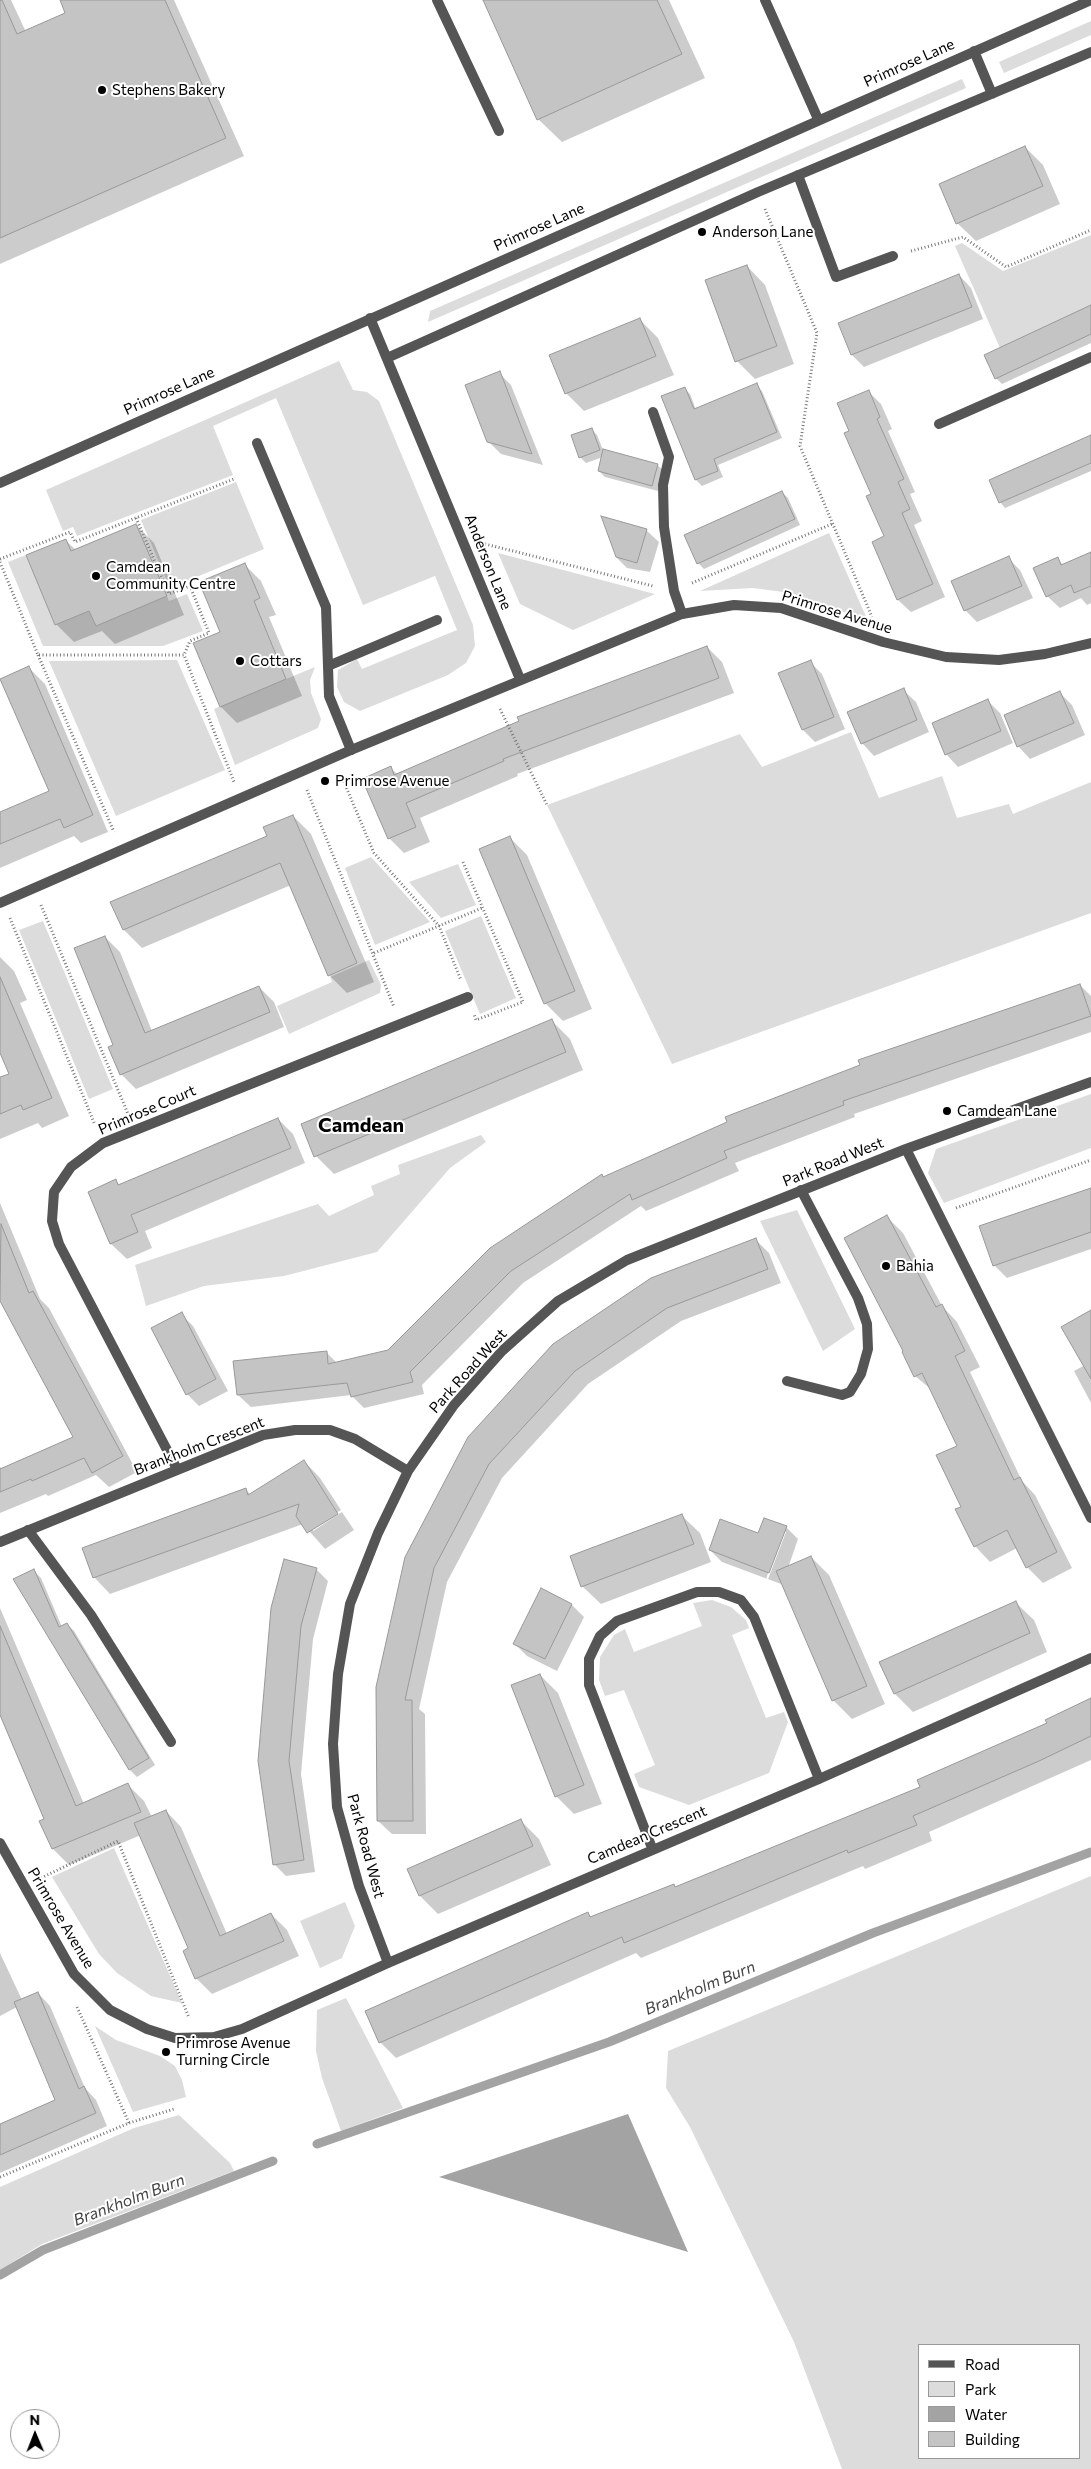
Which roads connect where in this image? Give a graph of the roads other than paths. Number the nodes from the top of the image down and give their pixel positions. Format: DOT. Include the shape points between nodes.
graph roads {
  1 [pos="437,0"];
  2 [pos="765,0"];
  3 [pos="1091,0"];
  4 [pos="974,51"];
  5 [pos="1091,52"];
  6 [pos="992,94"];
  7 [pos="818,119"];
  8 [pos="498,131"];
  9 [pos="798,175"];
  10 [pos="893,256"];
  11 [pos="370,318"];
  12 [pos="1091,356"];
  13 [pos="387,358"];
  14 [pos="653,412"];
  15 [pos="939,424"];
  16 [pos="257,443"];
  17 [pos="0,483"];
  18 [pos="682,614"];
  19 [pos="437,620"];
  20 [pos="1091,643"];
  21 [pos="328,666"];
  22 [pos="520,679"];
  23 [pos="351,750"];
  24 [pos="1,900"];
  25 [pos="468,997"];
  26 [pos="1091,1082"];
  27 [pos="906,1149"];
  28 [pos="801,1190"];
  29 [pos="787,1381"];
  30 [pos="177,1469"];
  31 [pos="408,1471"];
  32 [pos="1091,1518"];
  33 [pos="28,1530"];
  34 [pos="0,1542"];
  35 [pos="1091,1658"];
  36 [pos="171,1742"];
  37 [pos="819,1779"];
  38 [pos="0,1843"];
  39 [pos="652,1848"];
  40 [pos="388,1962"];
  41 [pos="214,2037"];
  1 -- 8 [label="street"];
  2 -- 7 [label="street"];
  3 -- 4 [label="street, Primrose Lane"];
  4 -- 6 [label="street"];
  4 -- 7 [label="street, Primrose Lane"];
  5 -- 6 [label="street"];
  6 -- 9 [label="street"];
  7 -- 11 [label="street, Primrose Lane"];
  9 -- 10 [label="street" via="836,277"];
  9 -- 13 [label="street"];
  11 -- 13 [label="street, Anderson Lane"];
  11 -- 17 [label="street, Primrose Lane"];
  12 -- 15 [label="street"];
  13 -- 22 [label="street, Anderson Lane"];
  14 -- 18 [label="street" via="669,457 663,485 664,527 674,591"];
  16 -- 21 [label="street" via="326,607"];
  18 -- 20 [label="street, Primrose Avenue" via="734,605 781,608 883,642 946,657 999,660"];
  18 -- 22 [label="street, Primrose Avenue"];
  19 -- 21 [label="street"];
  21 -- 23 [label="street" via="329,696"];
  22 -- 23 [label="street, Primrose Avenue"];
  23 -- 24 [label="street, Primrose Avenue"];
  25 -- 30 [label="street, Primrose Court" via="103,1144 71,1167 54,1192 52,1220 59,1244"];
  26 -- 27 [label="street, Park Road West"];
  27 -- 28 [label="street, Park Road West"];
  27 -- 32 [label="street"];
  28 -- 29 [label="street" via="858,1298 867,1324 868,1349 861,1374 850,1392 842,1395"];
  28 -- 31 [label="street, Park Road West" via="627,1260 558,1301 502,1351 454,1405"];
  30 -- 31 [label="street, Brankholm Crescent" via="263,1435 295,1430 330,1430 355,1439"];
  30 -- 33 [label="street, Brankholm Crescent"];
  31 -- 40 [label="street, Park Road West" via="378,1533 350,1604 338,1674 333,1744 337,1807 359,1886"];
  33 -- 34 [label="street, Brankholm Crescent"];
  33 -- 36 [label="street" via="91,1615"];
  35 -- 37 [label="street, Camdean Crescent"];
  37 -- 39 [label="street, Camdean Crescent"];
  37 -- 39 [label="street" via="754,1617 741,1600 719,1592 697,1592 617,1620 600,1636 589,1659 589,1685"];
  38 -- 41 [label="street, Primrose Avenue" via="74,1974 110,2010 147,2029 175,2038"];
  39 -- 40 [label="street, Camdean Crescent"];
  40 -- 41 [label="street, Camdean Crescent" via="242,2029"];
}
